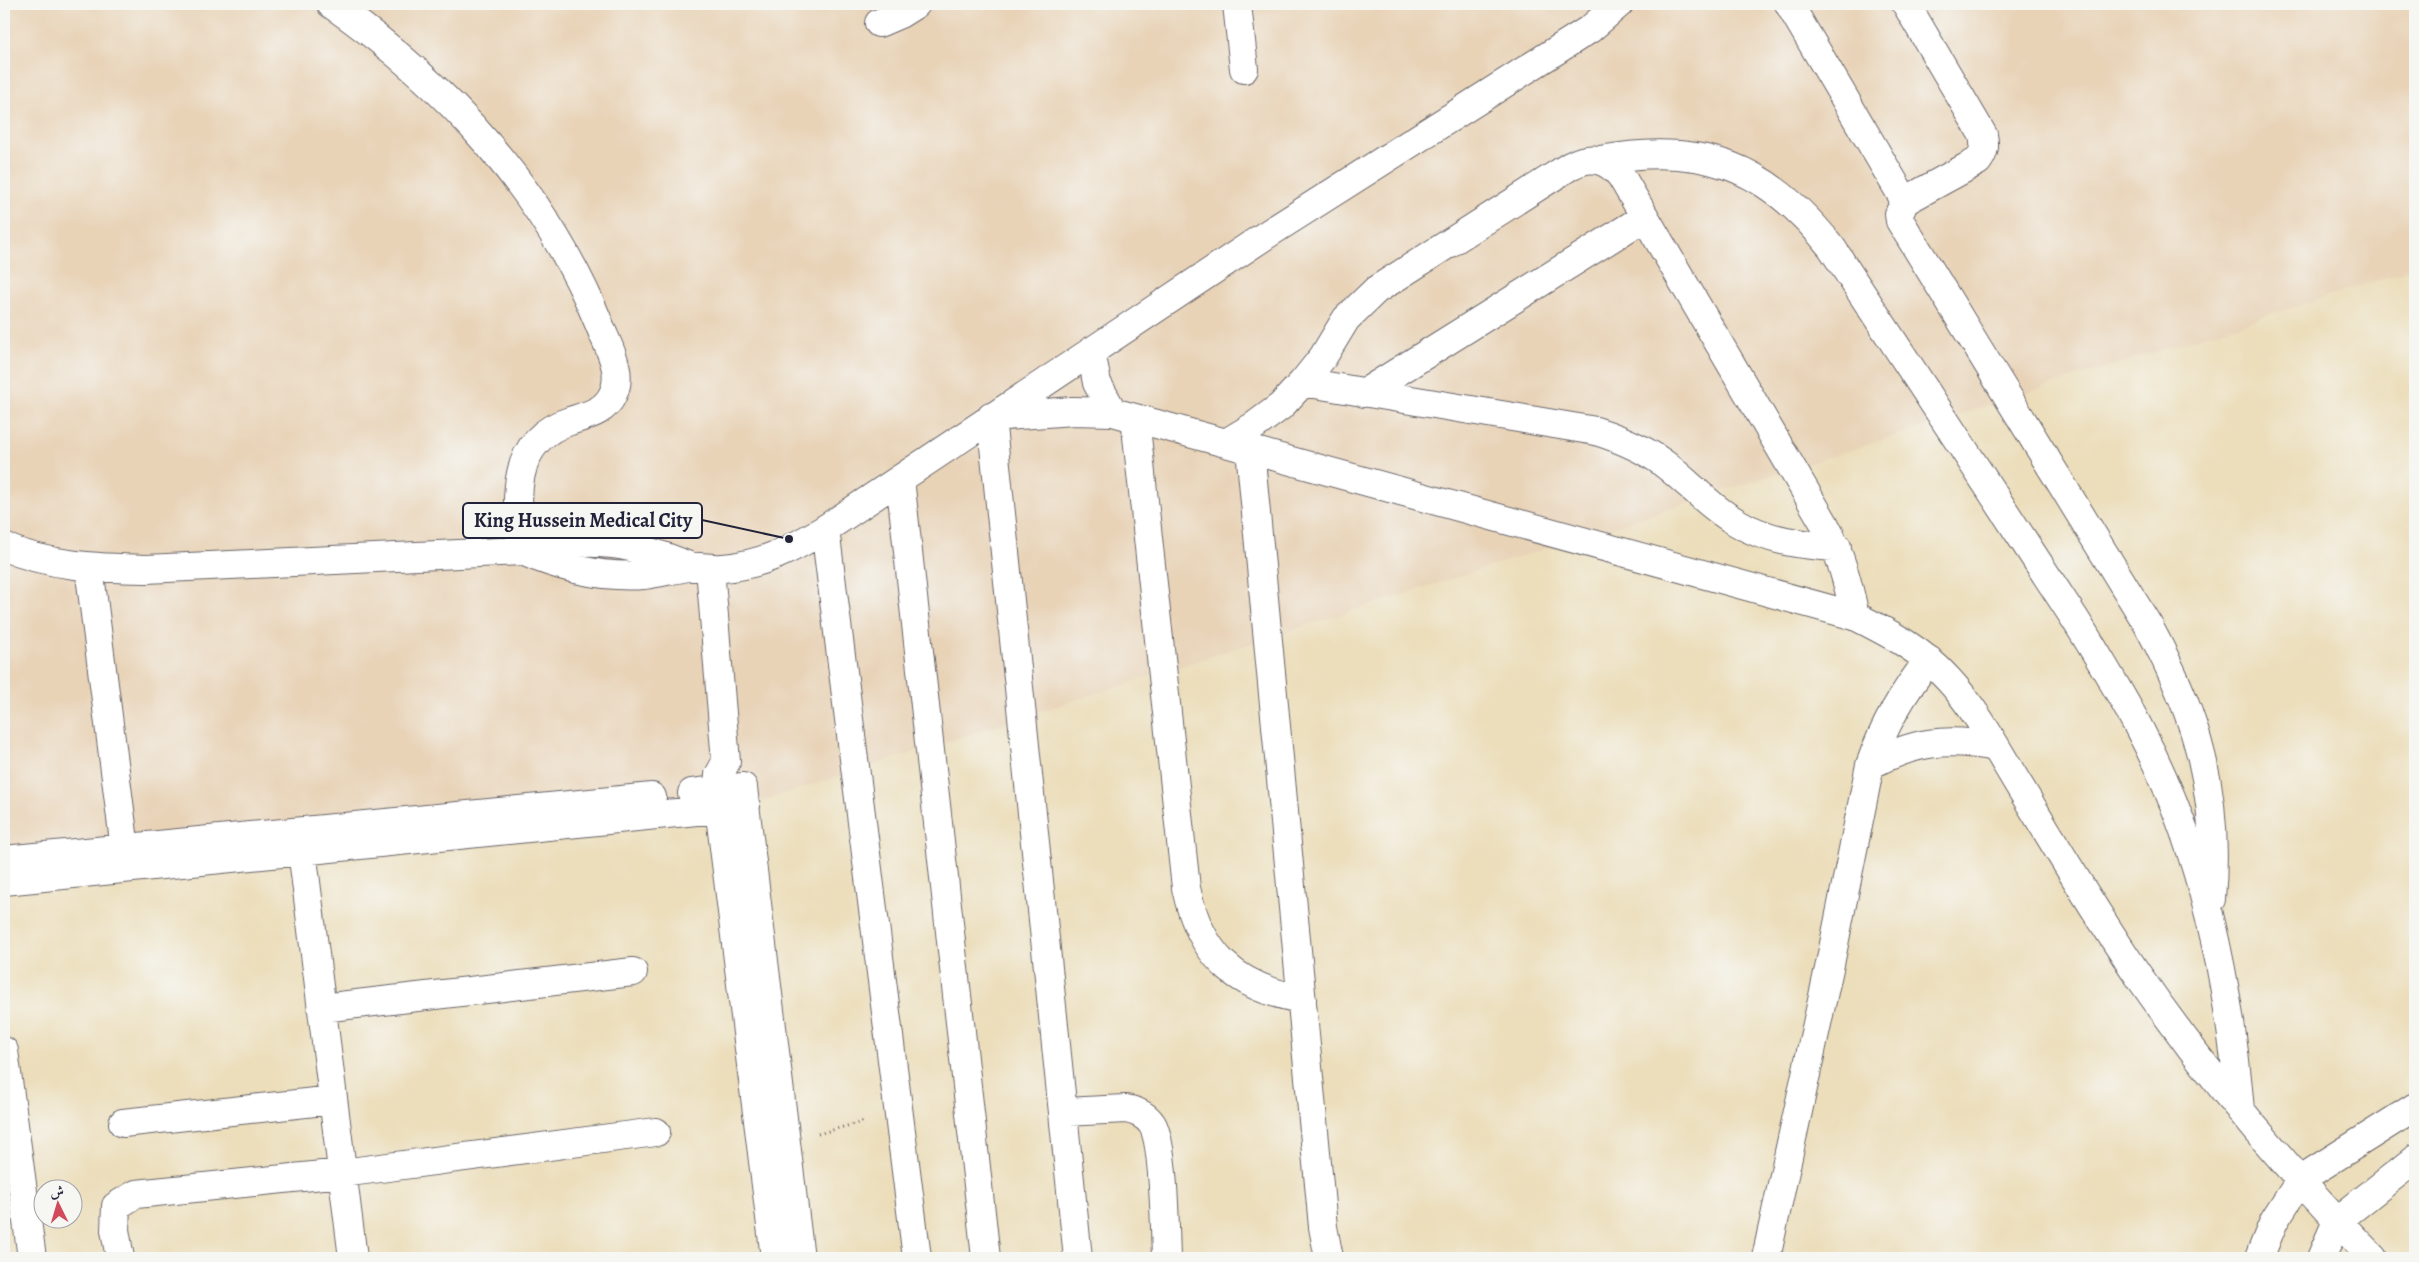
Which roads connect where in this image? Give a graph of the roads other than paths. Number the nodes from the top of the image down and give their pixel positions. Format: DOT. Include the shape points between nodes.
graph roads {
  1 [pos="331,4"];
  2 [pos="916,4"];
  3 [pos="1237,4"];
  4 [pos="1619,4"];
  5 [pos="1789,4"];
  6 [pos="1906,4"];
  7 [pos="880,23"];
  8 [pos="1244,69"];
  9 [pos="1600,160"];
  10 [pos="1905,202"];
  11 [pos="1645,217"];
  12 [pos="1091,351"];
  13 [pos="1304,382"];
  14 [pos="1364,392"];
  15 [pos="1124,415"];
  16 [pos="991,417"];
  17 [pos="1238,446"];
  18 [pos="900,479"];
  19 [pos="825,529"];
  20 [pos="4,547"];
  21 [pos="1837,547"];
  22 [pos="522,551"];
  23 [pos="88,567"];
  24 [pos="700,568"];
  25 [pos="1855,616"];
  26 [pos="1929,660"];
  27 [pos="1995,747"];
  28 [pos="1870,765"];
  29 [pos="731,798"];
  30 [pos="301,843"];
  31 [pos="126,859"];
  32 [pos="4,860"];
  33 [pos="4,881"];
  34 [pos="2210,916"];
  35 [pos="633,972"];
  36 [pos="1302,998"];
  37 [pos="322,1008"];
  38 [pos="4,1051"];
  39 [pos="333,1100"];
  40 [pos="2415,1106"];
  41 [pos="2240,1110"];
  42 [pos="1064,1112"];
  43 [pos="123,1123"];
  44 [pos="656,1132"];
  45 [pos="2415,1159"];
  46 [pos="342,1173"];
  47 [pos="2301,1179"];
  48 [pos="2337,1222"];
  49 [pos="32,1258"];
  50 [pos="120,1258"];
  51 [pos="348,1258"];
  52 [pos="775,1258"];
  53 [pos="800,1258"];
  54 [pos="917,1258"];
  55 [pos="986,1258"];
  56 [pos="1078,1258"];
  57 [pos="1166,1258"];
  58 [pos="1329,1258"];
  59 [pos="1766,1258"];
  60 [pos="2259,1258"];
  61 [pos="2321,1258"];
  62 [pos="2373,1258"];
  1 -- 22 [label="street" via="417,69 499,155 566,254 614,362 617,384 606,405 586,417 559,424 527,454 519,489"];
  2 -- 7 [label="street"];
  3 -- 8 [label="street"];
  4 -- 12 [label="street" via="1590,30 1266,235"];
  5 -- 10 [label="street"];
  6 -- 10 [label="street" via="1983,134 1985,144 1984,153 1978,161"];
  9 -- 11 [label="street" via="1621,176"];
  9 -- 13 [label="street" via="1590,159 1570,166 1376,290 1346,319"];
  9 -- 34 [label="street" via="1666,153 1699,157 1730,166 1760,180 1788,199 1812,222 2110,674 2169,792"];
  10 -- 34 [label="street" via="1899,214 1903,228 2172,670 2191,717 2206,776 2212,815 2214,866"];
  11 -- 14 [label="street"];
  11 -- 21 [label="street"];
  12 -- 15 [label="street" via="1097,383"];
  12 -- 16 [label="street"];
  13 -- 14 [label="street"];
  13 -- 17 [label="street" via="1281,406 1254,426"];
  14 -- 21 [label="street" via="1570,426 1612,436 1645,451 1667,466 1711,506 1740,524 1771,538"];
  15 -- 16 [label="street" via="1032,413"];
  15 -- 17 [label="street"];
  15 -- 36 [label="street" via="1191,910 1211,950 1242,979 1261,989"];
  16 -- 18 [label="street"];
  16 -- 42 [label="street"];
  17 -- 25 [label="street"];
  17 -- 36 [label="street"];
  18 -- 19 [label="street"];
  18 -- 55 [label="street"];
  19 -- 24 [label="street" via="764,560"];
  19 -- 54 [label="street"];
  20 -- 23 [label="street" via="58,563"];
  21 -- 25 [label="street"];
  22 -- 23 [label="street" via="146,569"];
  22 -- 24 [label="street" via="569,568 601,574 642,575"];
  23 -- 31 [label="street"];
  24 -- 29 [label="street" via="726,762 737,773"];
  25 -- 26 [label="street" via="1898,638"];
  26 -- 27 [label="street" via="1965,699"];
  26 -- 28 [label="street" via="1894,709"];
  27 -- 28 [label="street" via="1970,742 1918,745"];
  27 -- 41 [label="street" via="2138,975"];
  28 -- 59 [label="street"];
  29 -- 30 [label="street"];
  29 -- 52 [label="street"];
  29 -- 53 [label="street" via="786,1143"];
  30 -- 31 [label="street"];
  30 -- 37 [label="street"];
  31 -- 32 [label="street"];
  31 -- 33 [label="street"];
  34 -- 41 [label="street" via="2233,1036"];
  35 -- 37 [label="street"];
  36 -- 58 [label="street" via="1323,1227"];
  37 -- 39 [label="street"];
  38 -- 49 [label="street"];
  39 -- 43 [label="street"];
  39 -- 46 [label="street"];
  40 -- 47 [label="street"];
  41 -- 47 [label="street"];
  42 -- 56 [label="street"];
  42 -- 57 [label="street" via="1126,1109 1141,1114 1152,1124 1158,1144"];
  44 -- 46 [label="street"];
  45 -- 48 [label="street"];
  46 -- 50 [label="street" via="136,1194 116,1206 115,1230"];
  46 -- 51 [label="street"];
  47 -- 48 [label="street"];
  47 -- 60 [label="street" via="2274,1221"];
  48 -- 61 [label="street"];
  48 -- 62 [label="street"];
}
